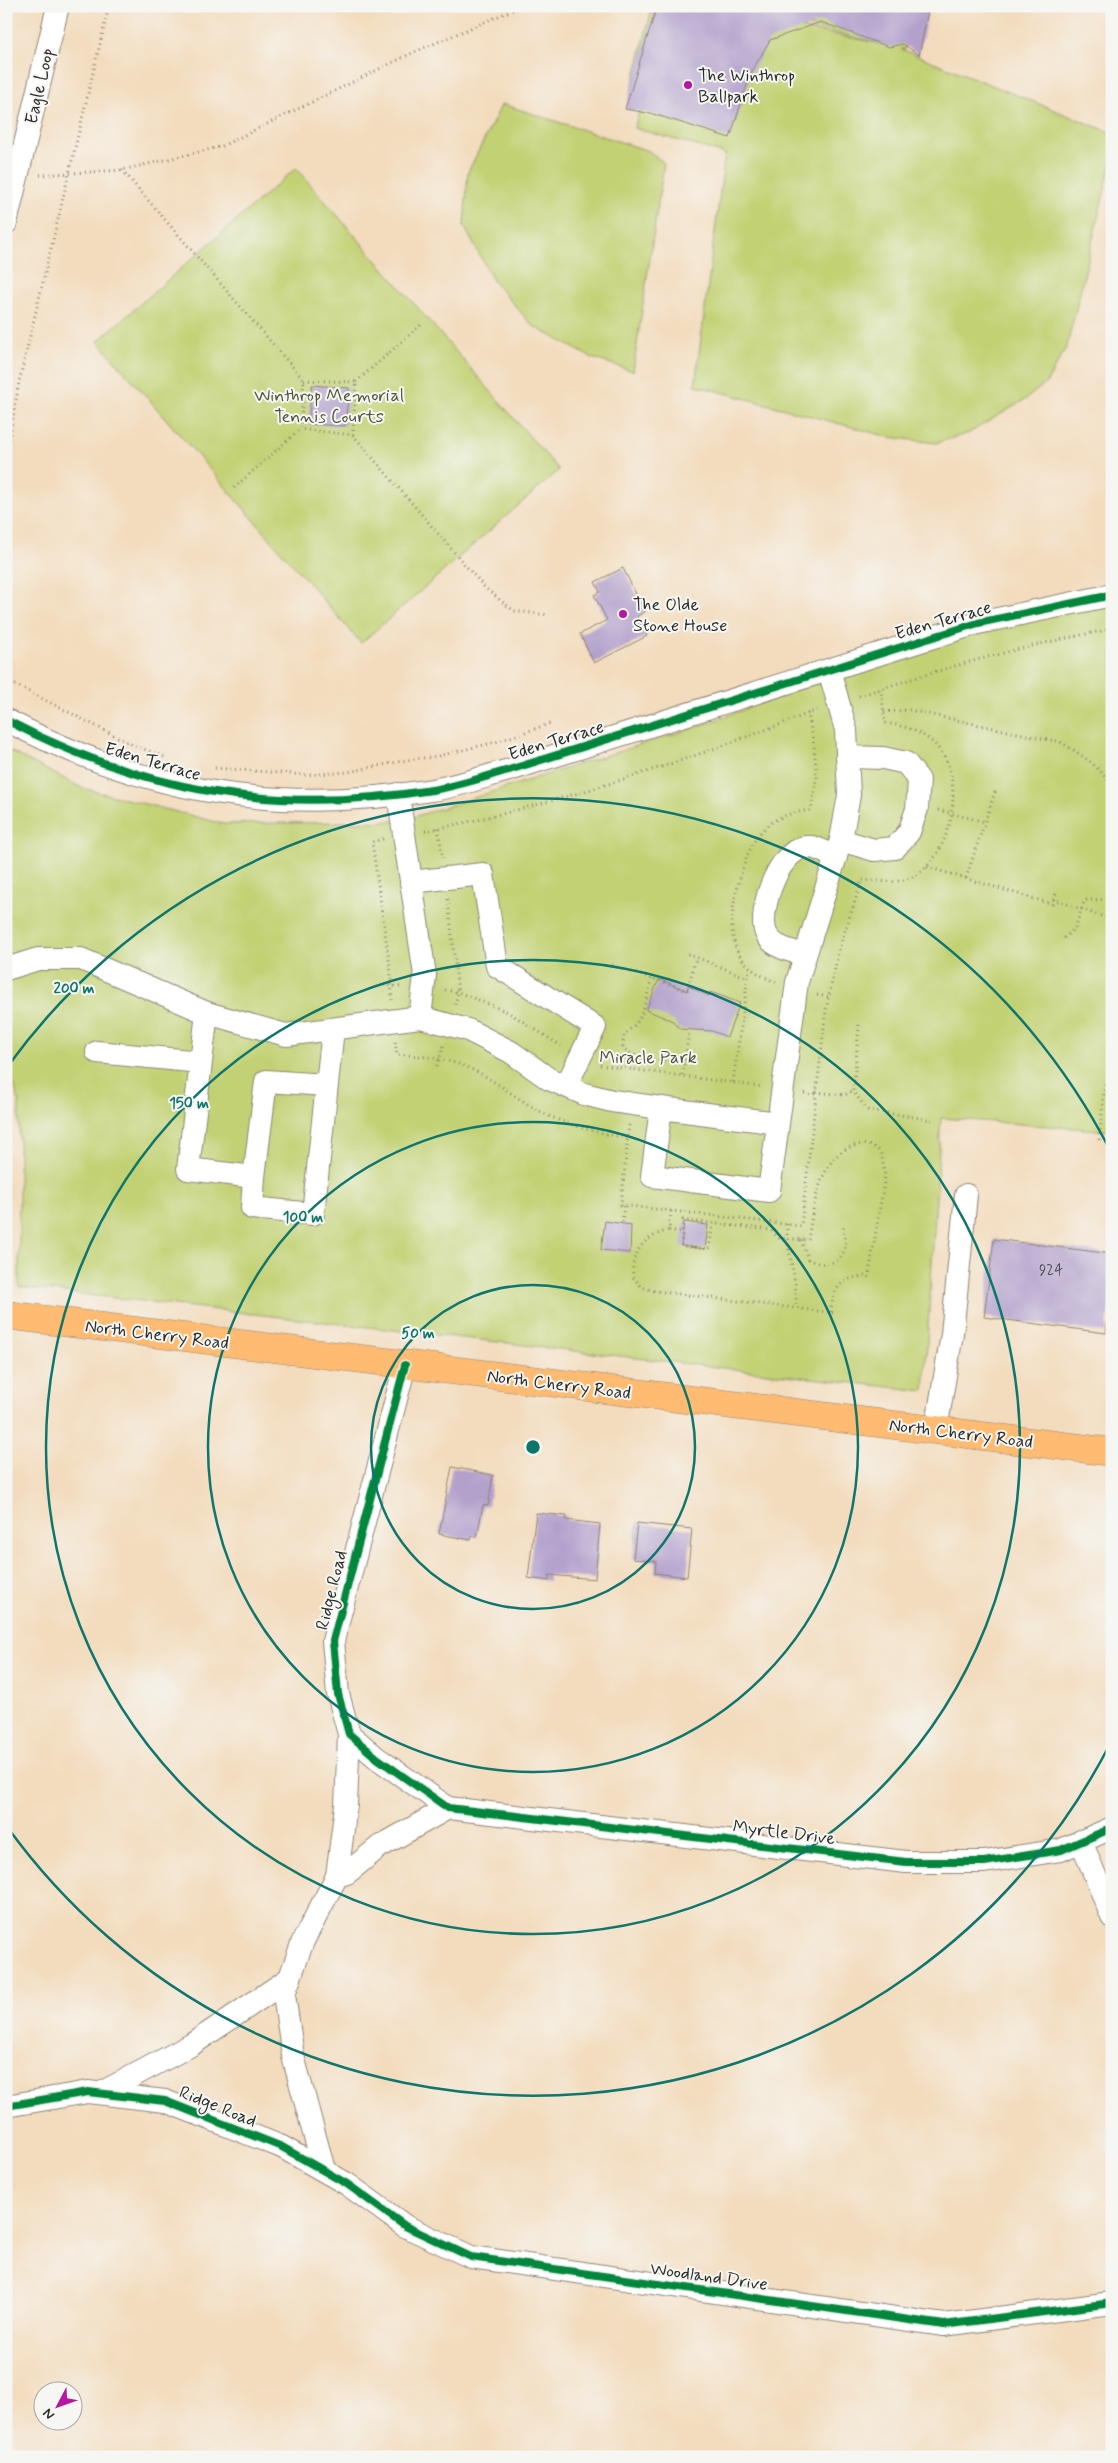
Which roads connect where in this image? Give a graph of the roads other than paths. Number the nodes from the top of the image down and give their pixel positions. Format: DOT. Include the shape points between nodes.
graph roads {
  1 [pos="58,6"];
  2 [pos="6,223"];
  3 [pos="1112,595"];
  4 [pos="829,670"];
  5 [pos="6,720"];
  6 [pos="847,757"];
  7 [pos="398,794"];
  8 [pos="838,848"];
  9 [pos="411,882"];
  10 [pos="805,955"];
  11 [pos="6,969"];
  12 [pos="207,1013"];
  13 [pos="420,1017"];
  14 [pos="333,1028"];
  15 [pos="97,1052"];
  16 [pos="201,1062"];
  17 [pos="326,1085"];
  18 [pos="566,1086"];
  19 [pos="661,1108"];
  20 [pos="778,1123"];
  21 [pos="254,1177"];
  22 [pos="966,1196"];
  23 [pos="6,1315"];
  24 [pos="405,1365"];
  25 [pos="936,1430"];
  26 [pos="1112,1452"];
  27 [pos="349,1734"];
  28 [pos="448,1808"];
  29 [pos="1112,1828"];
  30 [pos="1081,1841"];
  31 [pos="336,1876"];
  32 [pos="1112,1918"];
  33 [pos="290,1978"];
  34 [pos="101,2093"];
  35 [pos="6,2106"];
  36 [pos="324,2170"];
  37 [pos="1112,2303"];
  1 -- 2 [label="street, Eagle Loop"];
  3 -- 4 [label="street, Eden Terrace" via="978,623"];
  4 -- 6 [label="street" via="846,730"];
  4 -- 7 [label="street, Eden Terrace" via="509,770 434,790"];
  5 -- 7 [label="street, Eden Terrace" via="54,745 127,772 202,791 279,800 357,799"];
  6 -- 8 [label="street" via="849,795"];
  6 -- 8 [label="street" via="883,758 906,763 918,780 918,809 909,832 896,848"];
  7 -- 9 [label="street"];
  8 -- 10 [label="street"];
  8 -- 10 [label="street" via="810,846 792,852 778,868 763,915 767,934 779,947"];
  9 -- 13 [label="street" via="425,975"];
  9 -- 18 [label="street" via="483,874 497,966 595,1027"];
  10 -- 20 [label="street" via="797,982"];
  11 -- 12 [label="street" via="38,959 81,960"];
  12 -- 14 [label="street" via="286,1035"];
  12 -- 16 [label="street"];
  13 -- 14 [label="street"];
  13 -- 18 [label="street" via="468,1030"];
  14 -- 17 [label="street"];
  15 -- 16 [label="street"];
  16 -- 21 [label="street" via="188,1169"];
  17 -- 21 [label="street" via="266,1081"];
  17 -- 21 [label="street" via="313,1214 252,1208"];
  18 -- 19 [label="street" via="612,1101"];
  19 -- 20 [label="street"];
  19 -- 20 [label="street" via="652,1176 769,1191"];
  22 -- 25 [label="street" via="952,1334"];
  23 -- 24 [label="main road, North Cherry Road"];
  24 -- 25 [label="main road, North Cherry Road"];
  24 -- 27 [label="street, Ridge Road" via="333,1641 338,1694"];
  25 -- 26 [label="main road, North Cherry Road"];
  27 -- 28 [label="street"];
  27 -- 31 [label="street, Ridge Road" via="346,1805"];
  28 -- 30 [label="street, Myrtle Drive" via="906,1862 984,1862 1061,1850"];
  28 -- 31 [label="street" via="379,1848 347,1873"];
  29 -- 30 [label="street, Myrtle Drive"];
  30 -- 32 [label="street"];
  31 -- 33 [label="street, Ridge Road" via="303,1941"];
  33 -- 34 [label="street, Ridge Road" via="191,2045"];
  33 -- 36 [label="street, Ridge Road" via="284,1994 293,2056"];
  34 -- 35 [label="street, Ridge Road" via="88,2092"];
  34 -- 36 [label="street, Ridge Road" via="165,2101 282,2147"];
  36 -- 37 [label="street, Woodland Drive" via="405,2226 471,2257 944,2325"];
}
